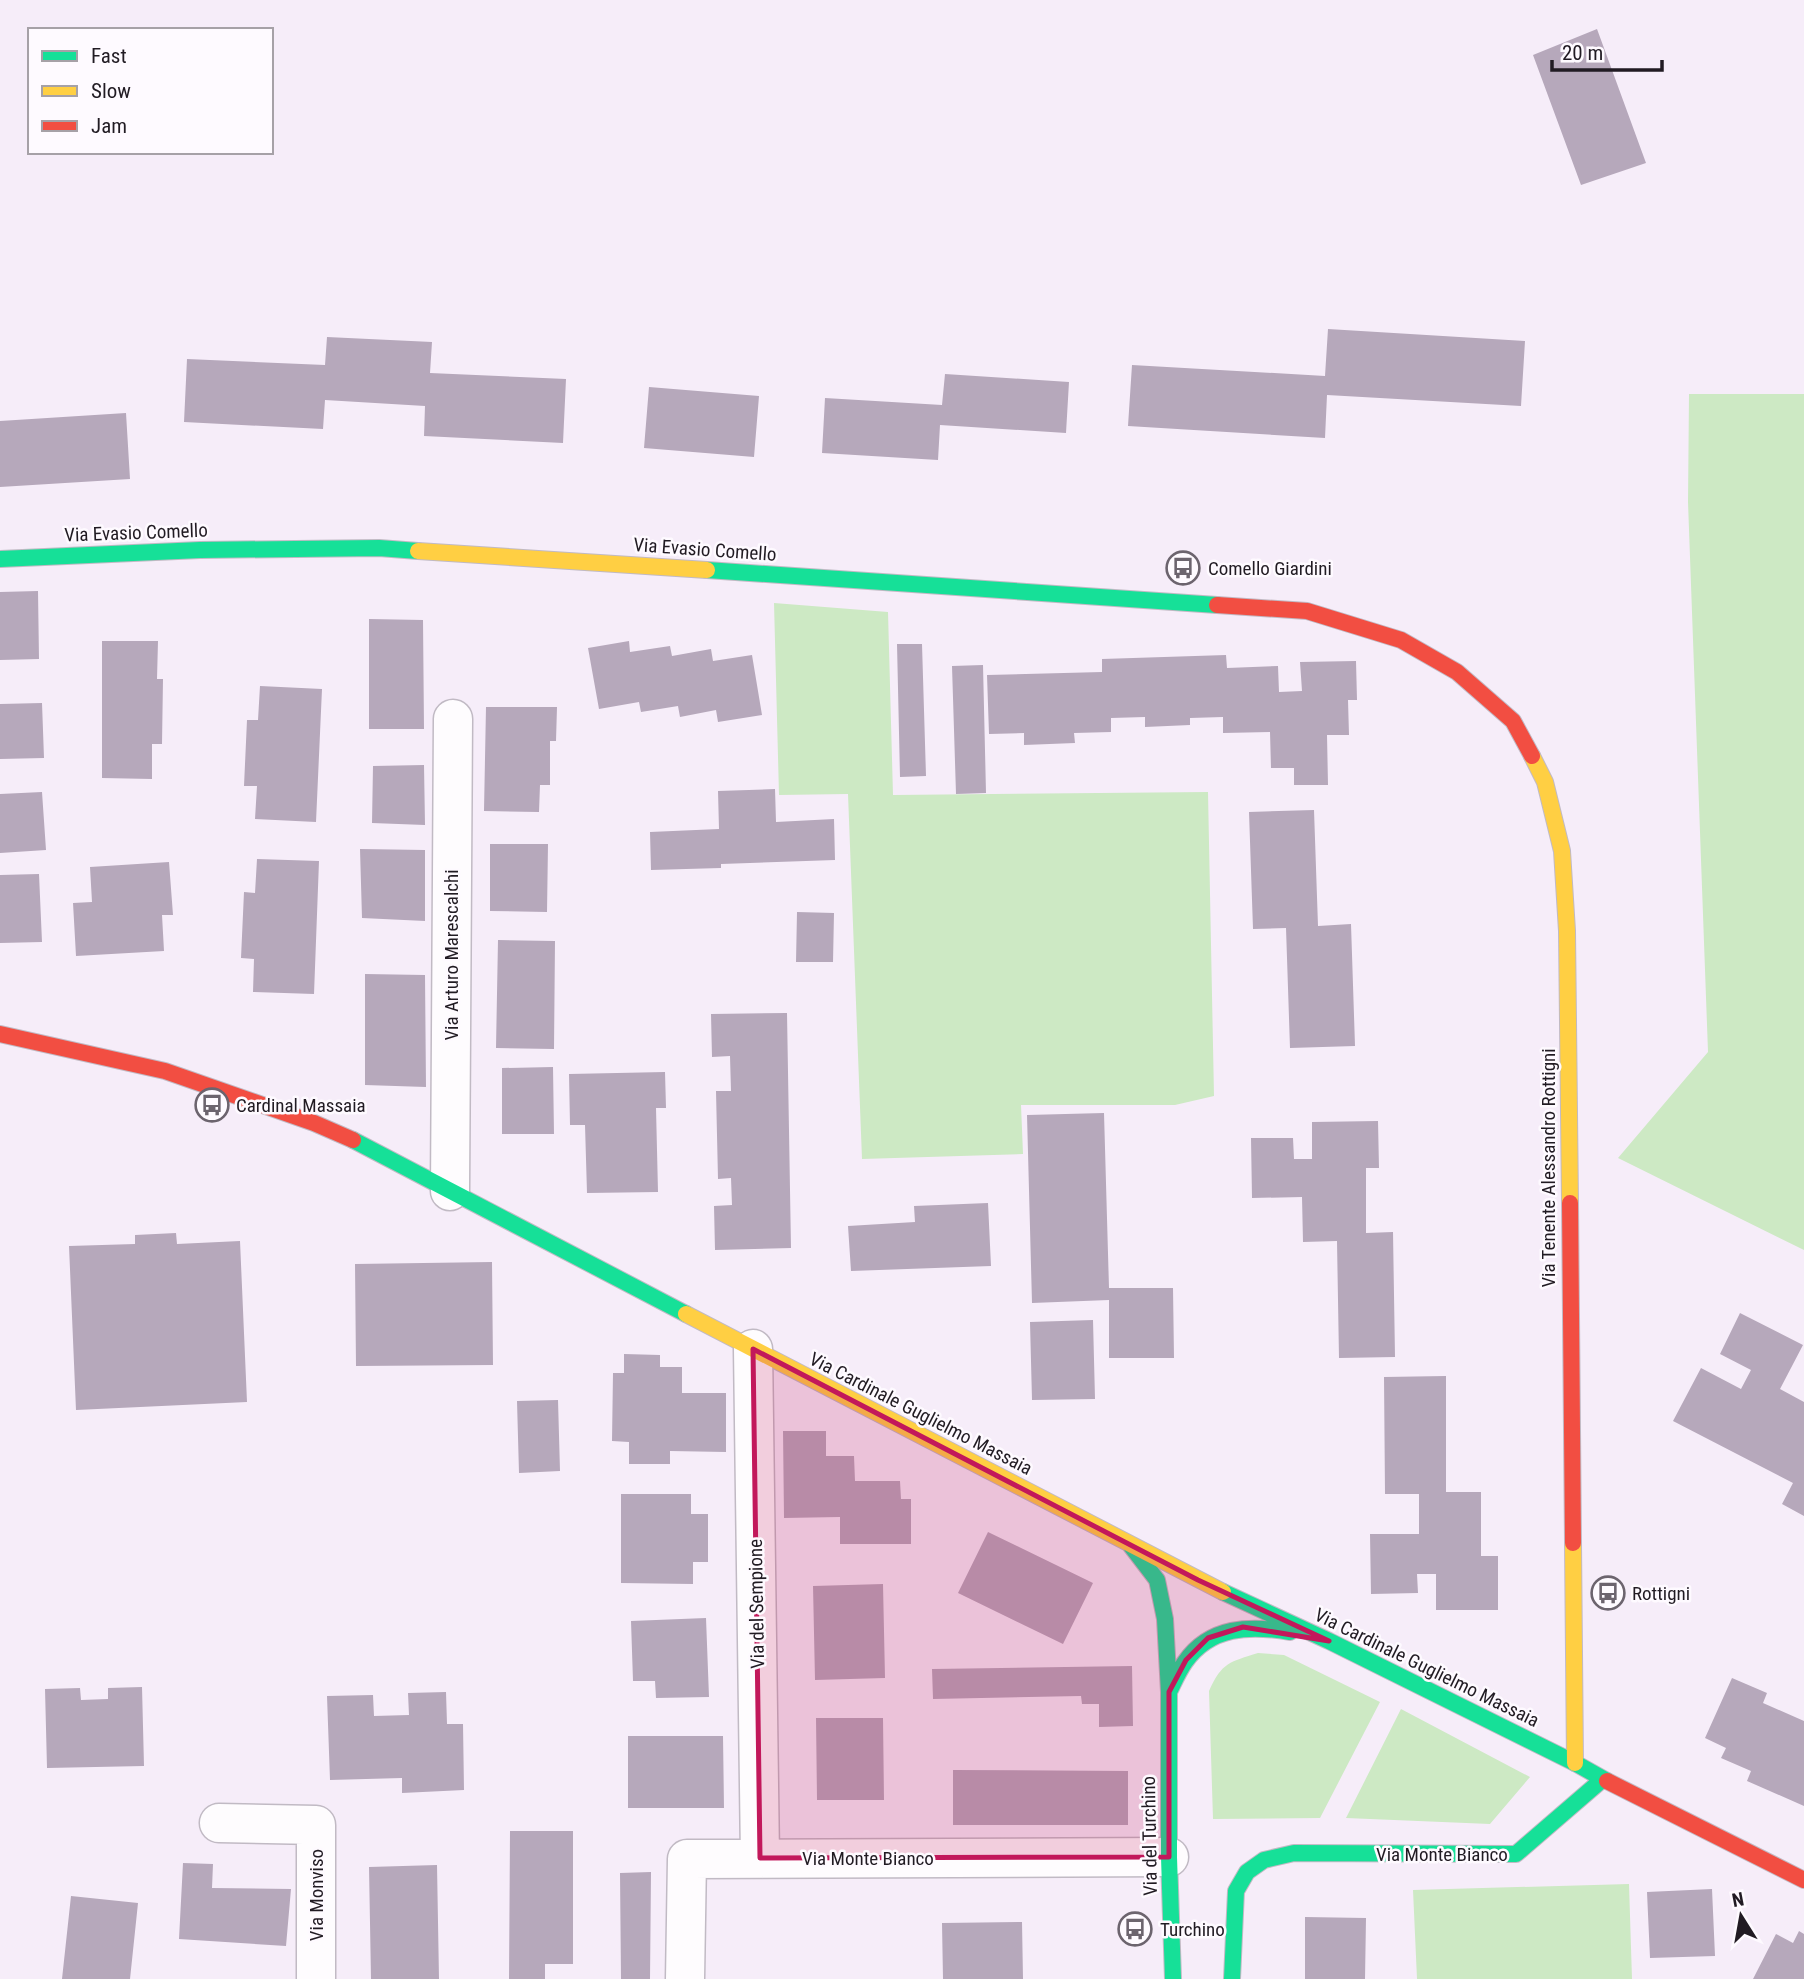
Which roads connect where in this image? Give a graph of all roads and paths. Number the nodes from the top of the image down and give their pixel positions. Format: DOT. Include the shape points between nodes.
graph roads {
  1 [pos="0,559"];
  2 [pos="1401,640"];
  3 [pos="453,719"];
  4 [pos="0,1034"];
  5 [pos="450,1191"];
  6 [pos="753,1349"];
  7 [pos="1129,1545"];
  8 [pos="1329,1641"];
  9 [pos="1168,1692"];
  10 [pos="1575,1763"];
  11 [pos="1603,1779"];
  12 [pos="219,1822"];
  13 [pos="1169,1857"];
  14 [pos="760,1858"];
  15 [pos="1804,1881"];
  16 [pos="316,1979"];
  17 [pos="685,1979"];
  18 [pos="1172,1979"];
  19 [pos="1232,1979"];
  1 -- 2 [label="street, Via Evasio Comello" via="379,548 1307,611"];
  2 -- 10 [label="street, Via Tenente Alessandro Rottigni" via="1457,672 1513,721 1545,782 1562,851 1567,931"];
  3 -- 5 [label="street, Via Arturo Marescalchi"];
  4 -- 5 [label="street, Via Cardinale Guglielmo Massaia" via="165,1071 337,1133"];
  5 -- 6 [label="street, Via Cardinale Guglielmo Massaia"];
  6 -- 7 [label="street, Via Cardinale Guglielmo Massaia"];
  6 -- 14 [label="street, Via del Sempione"];
  7 -- 8 [label="street, Via Cardinale Guglielmo Massaia"];
  7 -- 9 [label="street, Via del Turchino" via="1157,1580 1165,1619"];
  8 -- 9 [label="street, Via del Turchino" via="1271,1628 1243,1627 1208,1638 1186,1660"];
  8 -- 10 [label="street, Via Cardinale Guglielmo Massaia"];
  9 -- 13 [label="street, Via del Turchino"];
  10 -- 11 [label="street, Via Cardinale Guglielmo Massaia"];
  11 -- 15 [label="street, Via Cardinale Guglielmo Massaia"];
  11 -- 19 [label="street, Via Monte Bianco" via="1516,1854 1294,1853 1264,1860 1247,1872 1236,1891"];
  12 -- 16 [label="street, Via Monviso" via="316,1825"];
  13 -- 14 [label="street, Via Monte Bianco"];
  13 -- 18 [label="street, Via del Turchino"];
  14 -- 17 [label="street, Via Monte Bianco" via="687,1859"];
}
